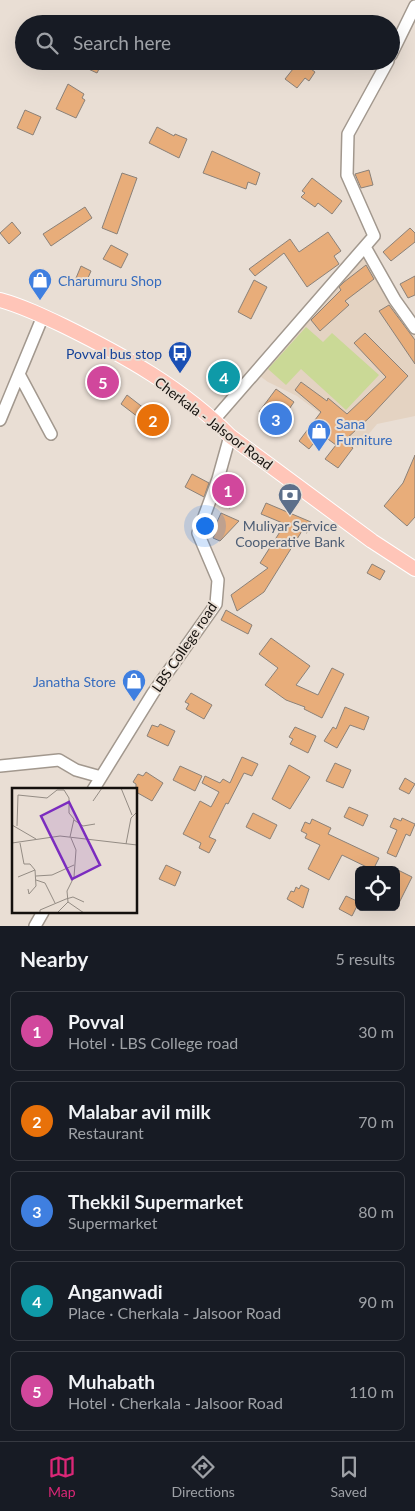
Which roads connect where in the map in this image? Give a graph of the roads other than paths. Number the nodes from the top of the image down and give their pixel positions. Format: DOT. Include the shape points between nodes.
graph roads {
  1 [pos="415,6"];
  2 [pos="400,37"];
  3 [pos="383,70"];
  4 [pos="365,247"];
  5 [pos="0,300"];
  6 [pos="43,316"];
  7 [pos="415,328"];
  8 [pos="19,374"];
  9 [pos="0,420"];
  10 [pos="214,420"];
  11 [pos="51,434"];
  12 [pos="230,436"];
  13 [pos="415,569"];
  14 [pos="0,766"];
  15 [pos="101,777"];
  16 [pos="94,788"];
  17 [pos="42,914"];
  18 [pos="35,926"];
  1 -- 2 [label="street"];
  3 -- 4 [label="street" via="348,134 347,175 374,236"];
  4 -- 7 [label="street"];
  4 -- 10 [label="street"];
  5 -- 6 [label="main road, Cherkala - Jalsoor Road"];
  6 -- 8 [label="street"];
  6 -- 10 [label="main road, Cherkala - Jalsoor Road" via="104,346"];
  8 -- 9 [label="street"];
  8 -- 11 [label="street"];
  10 -- 12 [label="main road, Cherkala - Jalsoor Road"];
  12 -- 13 [label="main road, Cherkala - Jalsoor Road"];
  12 -- 15 [label="street, LBS College road" via="198,533 218,580 216,604 153,693"];
  14 -- 15 [label="street" via="59,760 76,770"];
  15 -- 16 [label="street, LBS College road"];
  17 -- 18 [label="street"];
}
